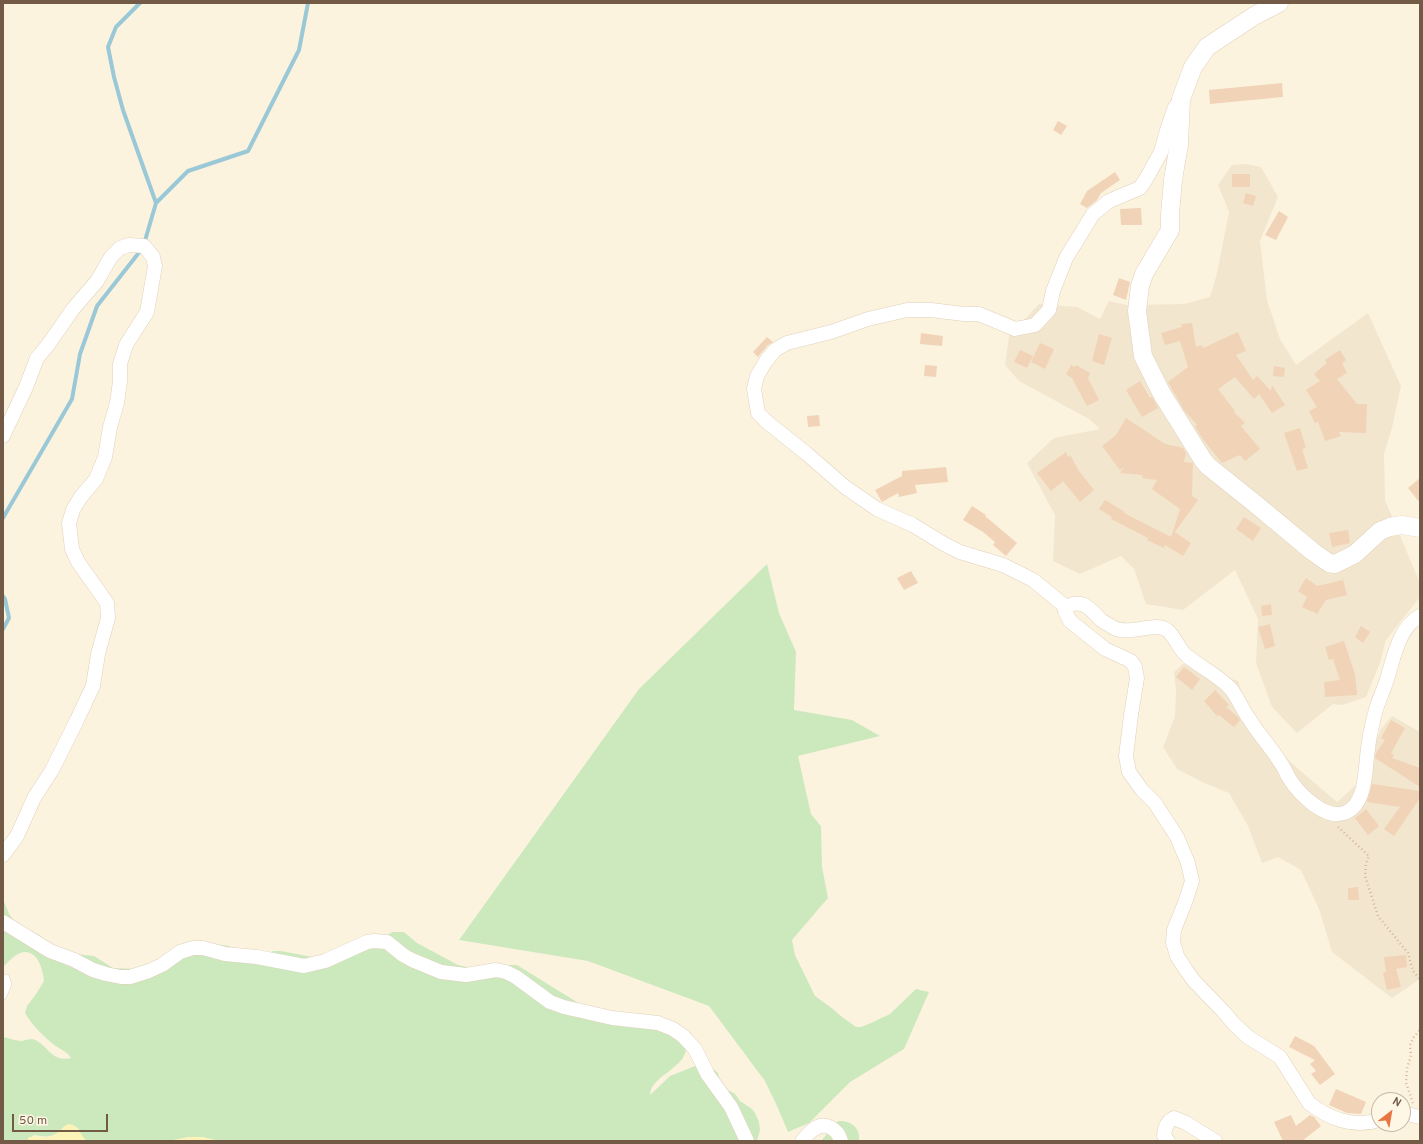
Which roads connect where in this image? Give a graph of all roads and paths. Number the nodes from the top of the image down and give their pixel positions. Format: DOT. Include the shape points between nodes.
graph roads {
  1 [pos="1279,3"];
  2 [pos="1181,99"];
  3 [pos="3,436"];
  4 [pos="1420,528"];
  5 [pos="1066,607"];
  6 [pos="1420,616"];
  7 [pos="1324,811"];
  8 [pos="4,853"];
  9 [pos="3,922"];
  10 [pos="3,978"];
  11 [pos="1420,979"];
  12 [pos="3,996"];
  13 [pos="1420,1030"];
  14 [pos="1413,1115"];
  15 [pos="1371,1122"];
  16 [pos="747,1141"];
  17 [pos="802,1141"];
  18 [pos="841,1141"];
  19 [pos="1168,1141"];
  20 [pos="1214,1141"];
  1 -- 2 [label="street" via="1207,47 1193,67"];
  2 -- 4 [label="street" via="1170,230 1144,274 1137,311 1143,356 1162,394 1208,466 1329,563 1335,564 1355,554 1380,531 1390,527 1402,525"];
  2 -- 5 [label="street" via="1175,107 1161,152 1146,179 1140,188 1109,201 1093,214 1061,268 1049,310 1035,325 1015,329 979,314 907,310 787,343 775,350 757,376 754,389 758,413 767,422 845,487 876,509 913,525 960,552 1003,565 1033,580"];
  3 -- 8 [label="street" via="38,358 73,309 97,281 111,256 128,245 144,246 153,257 155,266 147,312 126,345 120,364 117,403 105,457 96,479 73,510 69,523 72,549 78,562 107,603 108,618 98,654 93,686 52,770 36,793 17,836"];
  5 -- 7 [label="street" via="1072,603 1088,606 1102,621 1117,629 1132,631 1160,627 1167,630 1186,656 1231,690 1300,793"];
  5 -- 15 [label="street" via="1065,611 1070,621 1105,649 1131,661 1135,667 1137,678 1126,756 1129,772 1164,815 1177,837 1188,863 1192,881 1174,930 1173,942 1177,956 1186,970 1234,1024 1248,1037 1280,1057 1309,1103 1326,1115 1353,1123"];
  6 -- 7 [label="street" via="1414,619 1405,631 1394,652 1376,711 1363,787 1356,805 1346,812 1336,814"];
  7 -- 11 [label="path" via="1369,856 1365,876 1378,916 1408,953 1413,971"];
  9 -- 16 [label="street" via="50,951 93,970 121,977 149,971 180,952 193,948 304,966 325,961 374,941 386,942 412,960 440,972 466,975 496,970 506,972 550,1002 612,1018 658,1023 683,1036 695,1049 708,1075 731,1107"];
  10 -- 12 [label="lane" via="6,978 8,984"];
  13 -- 14 [label="path" via="1410,1045 1411,1055 1407,1070 1406,1083"];
  17 -- 18 [label="street" via="815,1128 822,1126 836,1130"];
  19 -- 20 [label="street" via="1164,1136 1166,1126 1174,1118"];
}
